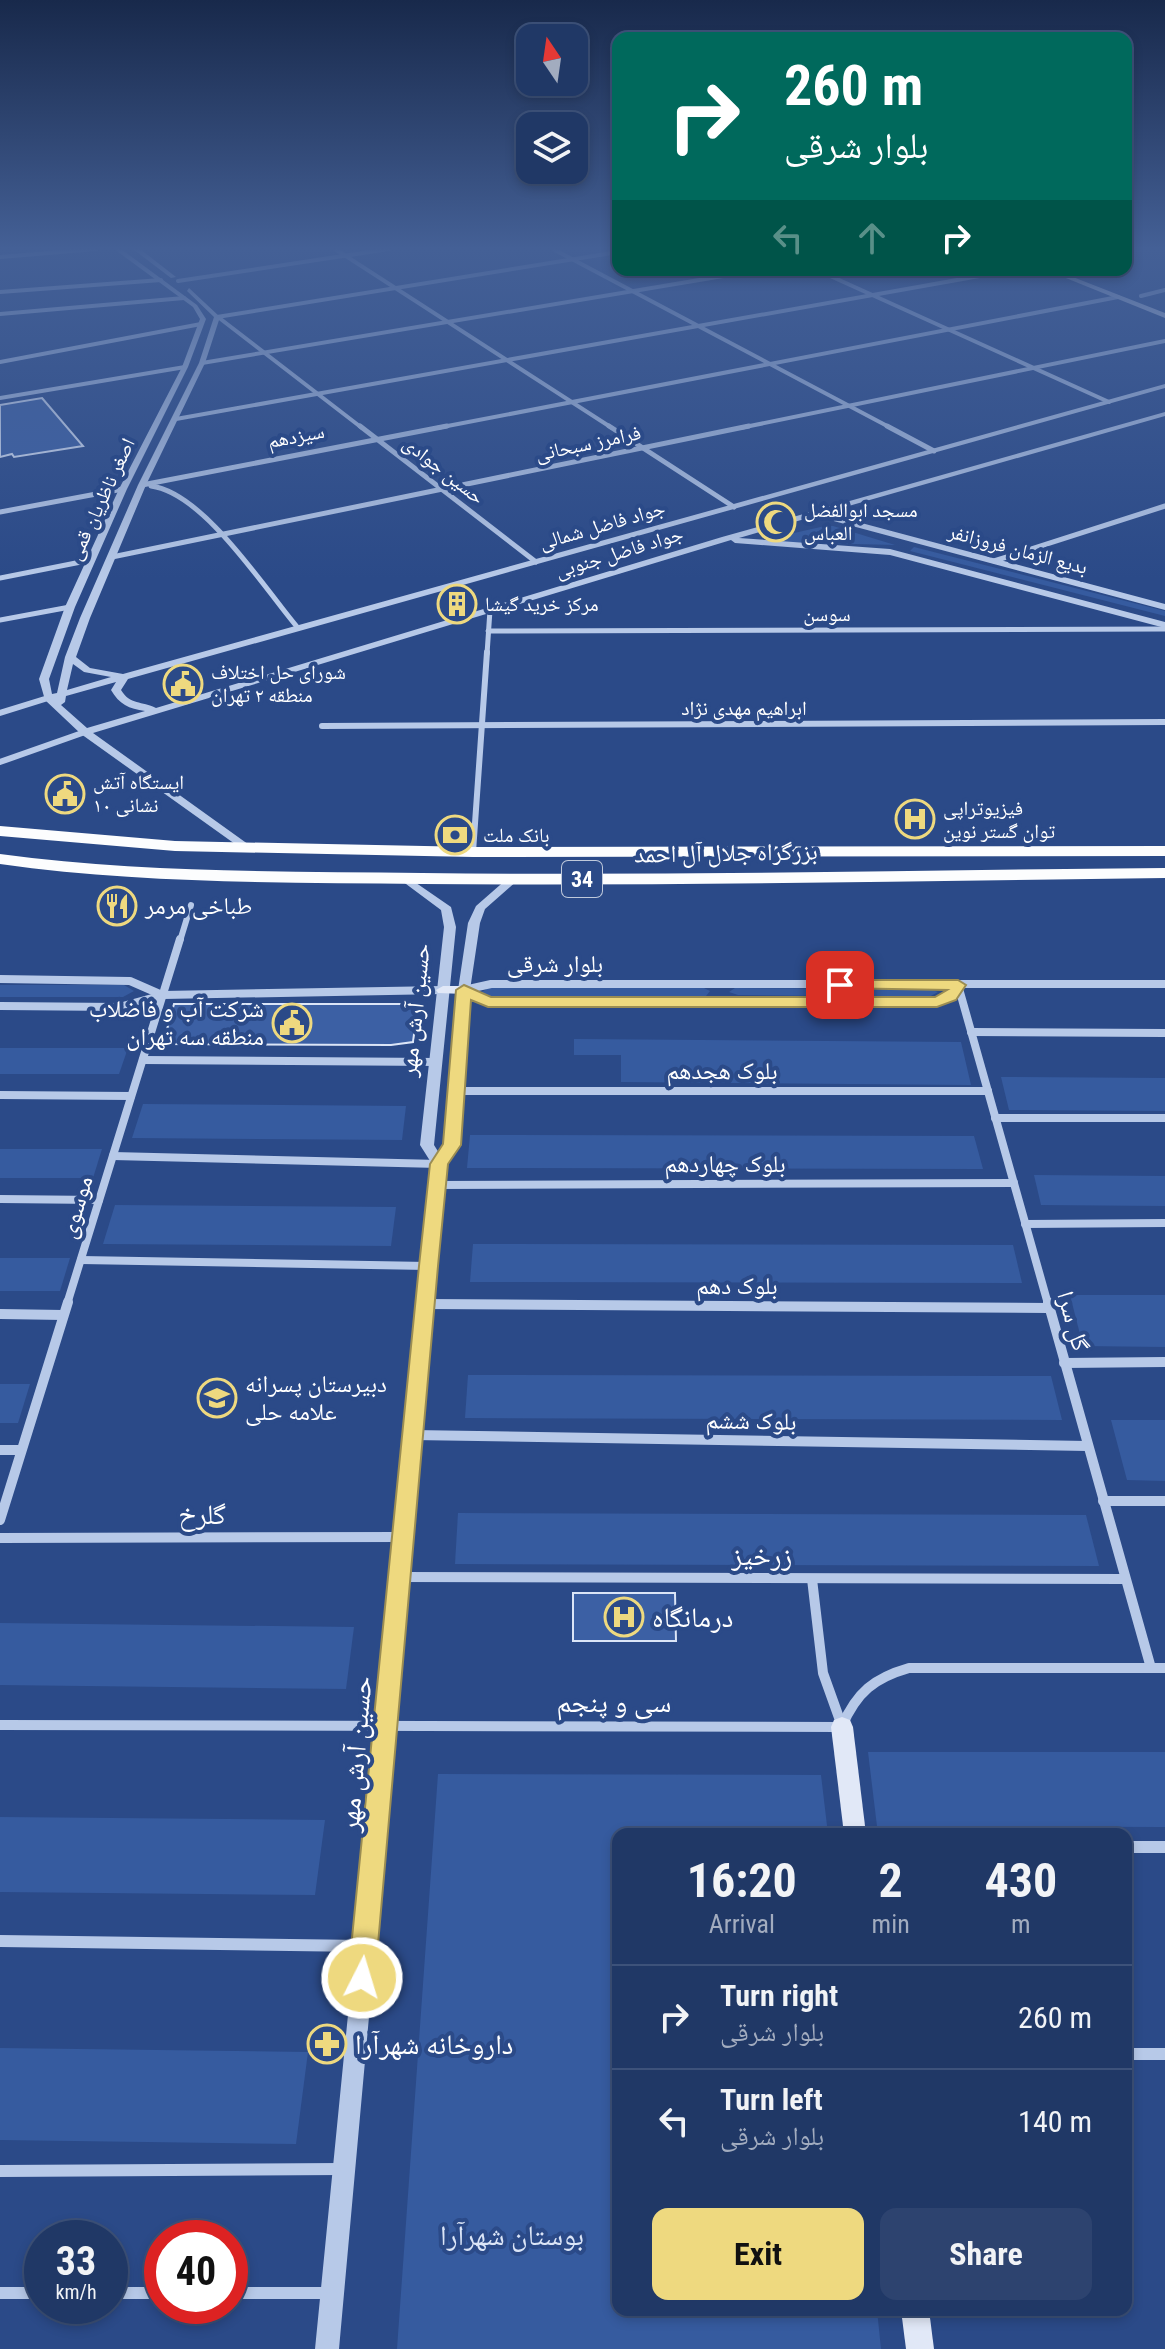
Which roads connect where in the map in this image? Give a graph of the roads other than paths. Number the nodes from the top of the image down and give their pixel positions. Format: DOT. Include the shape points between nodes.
graph roads {
  1 [pos="188,359"];
  2 [pos="203,359"];
  3 [pos="228,359"];
  4 [pos="275,359"];
  5 [pos="515,359"];
  6 [pos="761,359"];
  7 [pos="792,359"];
  8 [pos="1013,359"];
  9 [pos="1079,359"];
  10 [pos="507,360"];
  11 [pos="202,363"];
  12 [pos="769,363"];
  13 [pos="185,367"];
  14 [pos="1033,368"];
  15 [pos="1165,386"];
  16 [pos="319,393"];
  17 [pos="0,398"];
  18 [pos="570,401"];
  19 [pos="1109,402"];
  20 [pos="848,406"];
  21 [pos="1165,414"];
  22 [pos="176,419"];
  23 [pos="159,420"];
  24 [pos="377,438"];
  25 [pos="643,448"];
  26 [pos="934,451"];
  27 [pos="142,485"];
  28 [pos="123,489"];
  29 [pos="443,489"];
  30 [pos="1165,506"];
  31 [pos="734,507"];
  32 [pos="0,512"];
  33 [pos="815,514"];
  34 [pos="218,535"];
  35 [pos="725,539"];
  36 [pos="913,540"];
  37 [pos="890,552"];
  38 [pos="112,557"];
  39 [pos="91,560"];
  40 [pos="994,561"];
  41 [pos="536,562"];
  42 [pos="0,578"];
  43 [pos="70,607"];
  44 [pos="1165,607"];
  45 [pos="490,610"];
  46 [pos="0,620"];
  47 [pos="1165,627"];
  48 [pos="298,628"];
  49 [pos="488,631"];
  50 [pos="70,657"];
  51 [pos="124,677"];
  52 [pos="48,698"];
  53 [pos="60,700"];
  54 [pos="160,708"];
  55 [pos="0,713"];
  56 [pos="1165,722"];
  57 [pos="482,725"];
  58 [pos="322,726"];
  59 [pos="85,732"];
  60 [pos="0,762"];
  61 [pos="0,820"];
  62 [pos="0,831"];
  63 [pos="74,838"];
  64 [pos="246,847"];
  65 [pos="1165,851"];
  66 [pos="473,852"];
  67 [pos="0,859"];
  68 [pos="39,865"];
  69 [pos="0,868"];
  70 [pos="1165,873"];
  71 [pos="406,879"];
  72 [pos="512,880"];
  73 [pos="191,905"];
  74 [pos="0,979"];
  75 [pos="1165,984"];
  76 [pos="958,985"];
  77 [pos="443,990"];
  78 [pos="464,990"];
  79 [pos="163,995"];
  80 [pos="0,1006"];
  81 [pos="971,1032"];
  82 [pos="1165,1033"];
  83 [pos="143,1060"];
  84 [pos="437,1062"];
  85 [pos="456,1091"];
  86 [pos="988,1091"];
  87 [pos="0,1095"];
  88 [pos="131,1096"];
  89 [pos="995,1118"];
  90 [pos="1165,1118"];
  91 [pos="113,1156"];
  92 [pos="439,1164"];
  93 [pos="1014,1183"];
  94 [pos="437,1185"];
  95 [pos="0,1199"];
  96 [pos="99,1200"];
  97 [pos="1165,1223"];
  98 [pos="1025,1224"];
  99 [pos="81,1260"];
  100 [pos="428,1266"];
  101 [pos="426,1304"];
  102 [pos="1049,1308"];
  103 [pos="0,1314"];
  104 [pos="63,1315"];
  105 [pos="1165,1362"];
  106 [pos="1064,1363"];
  107 [pos="413,1435"];
  108 [pos="1087,1446"];
  109 [pos="0,1450"];
  110 [pos="21,1450"];
  111 [pos="1103,1501"];
  112 [pos="1165,1501"];
  113 [pos="0,1520"];
  114 [pos="403,1537"];
  115 [pos="0,1538"];
  116 [pos="400,1577"];
  117 [pos="812,1579"];
  118 [pos="1124,1579"];
  119 [pos="1151,1668"];
  120 [pos="1165,1668"];
  121 [pos="0,1725"];
  122 [pos="386,1725"];
  123 [pos="842,1727"];
  124 [pos="854,1828"];
  125 [pos="1132,1847"];
  126 [pos="1165,1847"];
  127 [pos="0,1941"];
  128 [pos="365,1946"];
  129 [pos="1132,2054"];
  130 [pos="1165,2054"];
  131 [pos="344,2169"];
  132 [pos="0,2171"];
  133 [pos="0,2293"];
  134 [pos="24,2293"];
  135 [pos="248,2293"];
  136 [pos="332,2293"];
  137 [pos="916,2316"];
  138 [pos="327,2349"];
  139 [pos="920,2349"];
  1 -- 13 [label="street, اصغر ناظریان قمی"];
  2 -- 11 [label="street, اصغر ناظریان قمی"];
  3 -- 11 [label="street"];
  4 -- 16 [label="street, حسین جوادی"];
  5 -- 10 [label="street"];
  6 -- 12 [label="street"];
  7 -- 12 [label="street, سیزدهم"];
  8 -- 14 [label="street"];
  9 -- 14 [label="street, فرامرز سبحانی"];
  10 -- 16 [label="street"];
  10 -- 18 [label="street"];
  11 -- 13 [label="street"];
  11 -- 22 [label="street, اصغر ناظریان قمی"];
  12 -- 18 [label="street, سیزدهم"];
  12 -- 20 [label="street"];
  13 -- 17 [label="street"];
  13 -- 23 [label="street, اصغر ناظریان قمی"];
  14 -- 19 [label="street"];
  14 -- 20 [label="street, فرامرز سبحانی"];
  15 -- 19 [label="street, جواد فاضل شمالی"];
  16 -- 22 [label="street"];
  16 -- 24 [label="street, حسین جوادی"];
  18 -- 24 [label="street, سیزدهم"];
  18 -- 25 [label="street"];
  19 -- 26 [label="street, جواد فاضل شمالی"];
  20 -- 25 [label="street, فرامرز سبحانی"];
  20 -- 26 [label="street"];
  21 -- 33 [label="street, جواد فاضل جنوبی"];
  22 -- 23 [label="street"];
  22 -- 27 [label="street, اصغر ناظریان قمی"];
  23 -- 28 [label="street, اصغر ناظریان قمی"];
  24 -- 27 [label="street, سیزدهم"];
  24 -- 29 [label="street, حسین جوادی"];
  25 -- 29 [label="street, فرامرز سبحانی"];
  25 -- 31 [label="street"];
  26 -- 31 [label="street, جواد فاضل شمالی"];
  27 -- 28 [label="street"];
  27 -- 34 [label="street" via="173,491"];
  27 -- 38 [label="street, اصغر ناظریان قمی"];
  28 -- 32 [label="street"];
  28 -- 39 [label="street, اصغر ناظریان قمی"];
  29 -- 34 [label="street, فرامرز سبحانی"];
  29 -- 41 [label="street, حسین جوادی"];
  30 -- 40 [label="street"];
  31 -- 41 [label="street, جواد فاضل شمالی"];
  33 -- 35 [label="street, جواد فاضل جنوبی"];
  33 -- 36 [label="street, بدیع‌ الزمان فروزانفر"];
  34 -- 38 [label="street, فرامرز سبحانی"];
  34 -- 48 [label="street"];
  35 -- 37 [label="street"];
  35 -- 45 [label="street, جواد فاضل جنوبی"];
  36 -- 37 [label="street"];
  36 -- 40 [label="street, بدیع‌ الزمان فروزانفر"];
  37 -- 47 [label="street"];
  38 -- 39 [label="street"];
  38 -- 50 [label="street, اصغر ناظریان قمی"];
  39 -- 42 [label="street"];
  39 -- 43 [label="street, اصغر ناظریان قمی"];
  40 -- 44 [label="street, بدیع‌ الزمان فروزانفر"];
  41 -- 48 [label="street, جواد فاضل شمالی"];
  43 -- 46 [label="street"];
  43 -- 52 [label="street, اصغر ناظریان قمی" via="45,667"];
  45 -- 49 [label="street"];
  45 -- 54 [label="street, جواد فاضل جنوبی"];
  47 -- 49 [label="street, سوسن"];
  48 -- 51 [label="street, جواد فاضل شمالی"];
  49 -- 57 [label="street"];
  50 -- 51 [label="street" via="87,670"];
  50 -- 53 [label="street, اصغر ناظریان قمی"];
  51 -- 53 [label="street, جواد فاضل شمالی"];
  51 -- 54 [label="street" via="116,690 121,700 133,707"];
  52 -- 53 [label="street"];
  52 -- 55 [label="street"];
  53 -- 59 [label="street"];
  54 -- 59 [label="street, جواد فاضل جنوبی"];
  56 -- 57 [label="street, ابراهیم مهدی نژاد"];
  57 -- 58 [label="street, ابراهیم مهدی نژاد"];
  57 -- 66 [label="street"];
  59 -- 60 [label="street"];
  59 -- 64 [label="street"];
  61 -- 63 [label="highway"];
  62 -- 63 [label="highway, بزرگراه جلال آل احمد / 34"];
  63 -- 64 [label="highway, بزرگراه جلال آل احمد / 34"];
  64 -- 66 [label="highway, بزرگراه جلال آل احمد / 34"];
  65 -- 66 [label="highway, بزرگراه جلال آل احمد / 34"];
  67 -- 68 [label="highway, بزرگراه جلال آل احمد / 34"];
  68 -- 69 [label="highway"];
  68 -- 71 [label="highway, بزرگراه جلال آل احمد / 34" via="197,876"];
  70 -- 72 [label="highway, بزرگراه جلال آل احمد / 34"];
  71 -- 72 [label="highway, بزرگراه جلال آل احمد / 34"];
  71 -- 77 [label="street, حسین آرش مهر" via="447,909"];
  72 -- 78 [label="street, حسین آرش مهر" via="480,908 469,941"];
  73 -- 79 [label="street, موسوی"];
  74 -- 79 [label="street" via="130,981"];
  75 -- 76 [label="street, بلوار شرقی"];
  76 -- 78 [label="street, بلوار شرقی" via="491,984"];
  76 -- 78 [label="street, بلوار شرقی" via="951,997 937,1002 488,1002"];
  76 -- 81 [label="street, گل سرا"];
  77 -- 78 [label="main road"];
  77 -- 79 [label="street"];
  77 -- 84 [label="street, حسین آرش مهر"];
  78 -- 85 [label="street, حسین آرش مهر"];
  79 -- 80 [label="street" via="119,1007"];
  79 -- 83 [label="street, موسوی"];
  81 -- 82 [label="street"];
  81 -- 86 [label="street, گل سرا"];
  83 -- 84 [label="street"];
  83 -- 88 [label="street, موسوی"];
  84 -- 92 [label="street, حسین آرش مهر" via="427,1145"];
  85 -- 86 [label="street, بلوک هجدهم"];
  85 -- 92 [label="street, حسین آرش مهر" via="452,1145"];
  86 -- 89 [label="street, گل سرا"];
  87 -- 88 [label="street"];
  88 -- 91 [label="street, موسوی"];
  89 -- 90 [label="street"];
  89 -- 93 [label="street, گل سرا"];
  91 -- 92 [label="street"];
  91 -- 96 [label="street, موسوی"];
  92 -- 94 [label="street, حسین آرش مهر"];
  93 -- 94 [label="street, بلوک چهاردهم"];
  93 -- 98 [label="street, گل سرا"];
  94 -- 100 [label="street, حسین آرش مهر"];
  95 -- 96 [label="street"];
  96 -- 99 [label="street, موسوی"];
  97 -- 98 [label="street"];
  98 -- 102 [label="street, گل سرا"];
  99 -- 100 [label="street"];
  99 -- 104 [label="street, موسوی"];
  100 -- 101 [label="street, حسین آرش مهر"];
  101 -- 102 [label="street, بلوک دهم"];
  101 -- 107 [label="street, حسین آرش مهر"];
  102 -- 106 [label="street, گل سرا"];
  103 -- 104 [label="street"];
  104 -- 110 [label="street, موسوی"];
  105 -- 106 [label="street"];
  106 -- 108 [label="street, گل سرا"];
  107 -- 108 [label="street, بلوک ششم"];
  107 -- 114 [label="street, حسین آرش مهر"];
  108 -- 111 [label="street, گل سرا"];
  109 -- 110 [label="street"];
  110 -- 113 [label="street, موسوی"];
  111 -- 112 [label="street"];
  111 -- 118 [label="street, گل سرا"];
  114 -- 115 [label="street, گلرخ"];
  114 -- 116 [label="street, حسین آرش مهر"];
  116 -- 117 [label="street, زرخیز"];
  116 -- 122 [label="street, حسین آرش مهر"];
  117 -- 118 [label="street, زرخیز"];
  117 -- 123 [label="street" via="823,1683"];
  118 -- 119 [label="street, گل سرا"];
  119 -- 120 [label="street"];
  119 -- 123 [label="street" via="909,1668 864,1686"];
  121 -- 122 [label="street, سی و پنجم"];
  122 -- 123 [label="street, سی و پنجم"];
  122 -- 128 [label="street, حسین آرش مهر"];
  123 -- 124 [label="main road"];
  125 -- 126 [label="street"];
  127 -- 128 [label="street"];
  128 -- 131 [label="street, حسین آرش مهر"];
  129 -- 130 [label="street"];
  131 -- 132 [label="street"];
  131 -- 136 [label="street, حسین آرش مهر"];
  133 -- 134 [label="street"];
  135 -- 136 [label="street"];
  136 -- 138 [label="street, حسین آرش مهر"];
  137 -- 139 [label="main road"];
}
